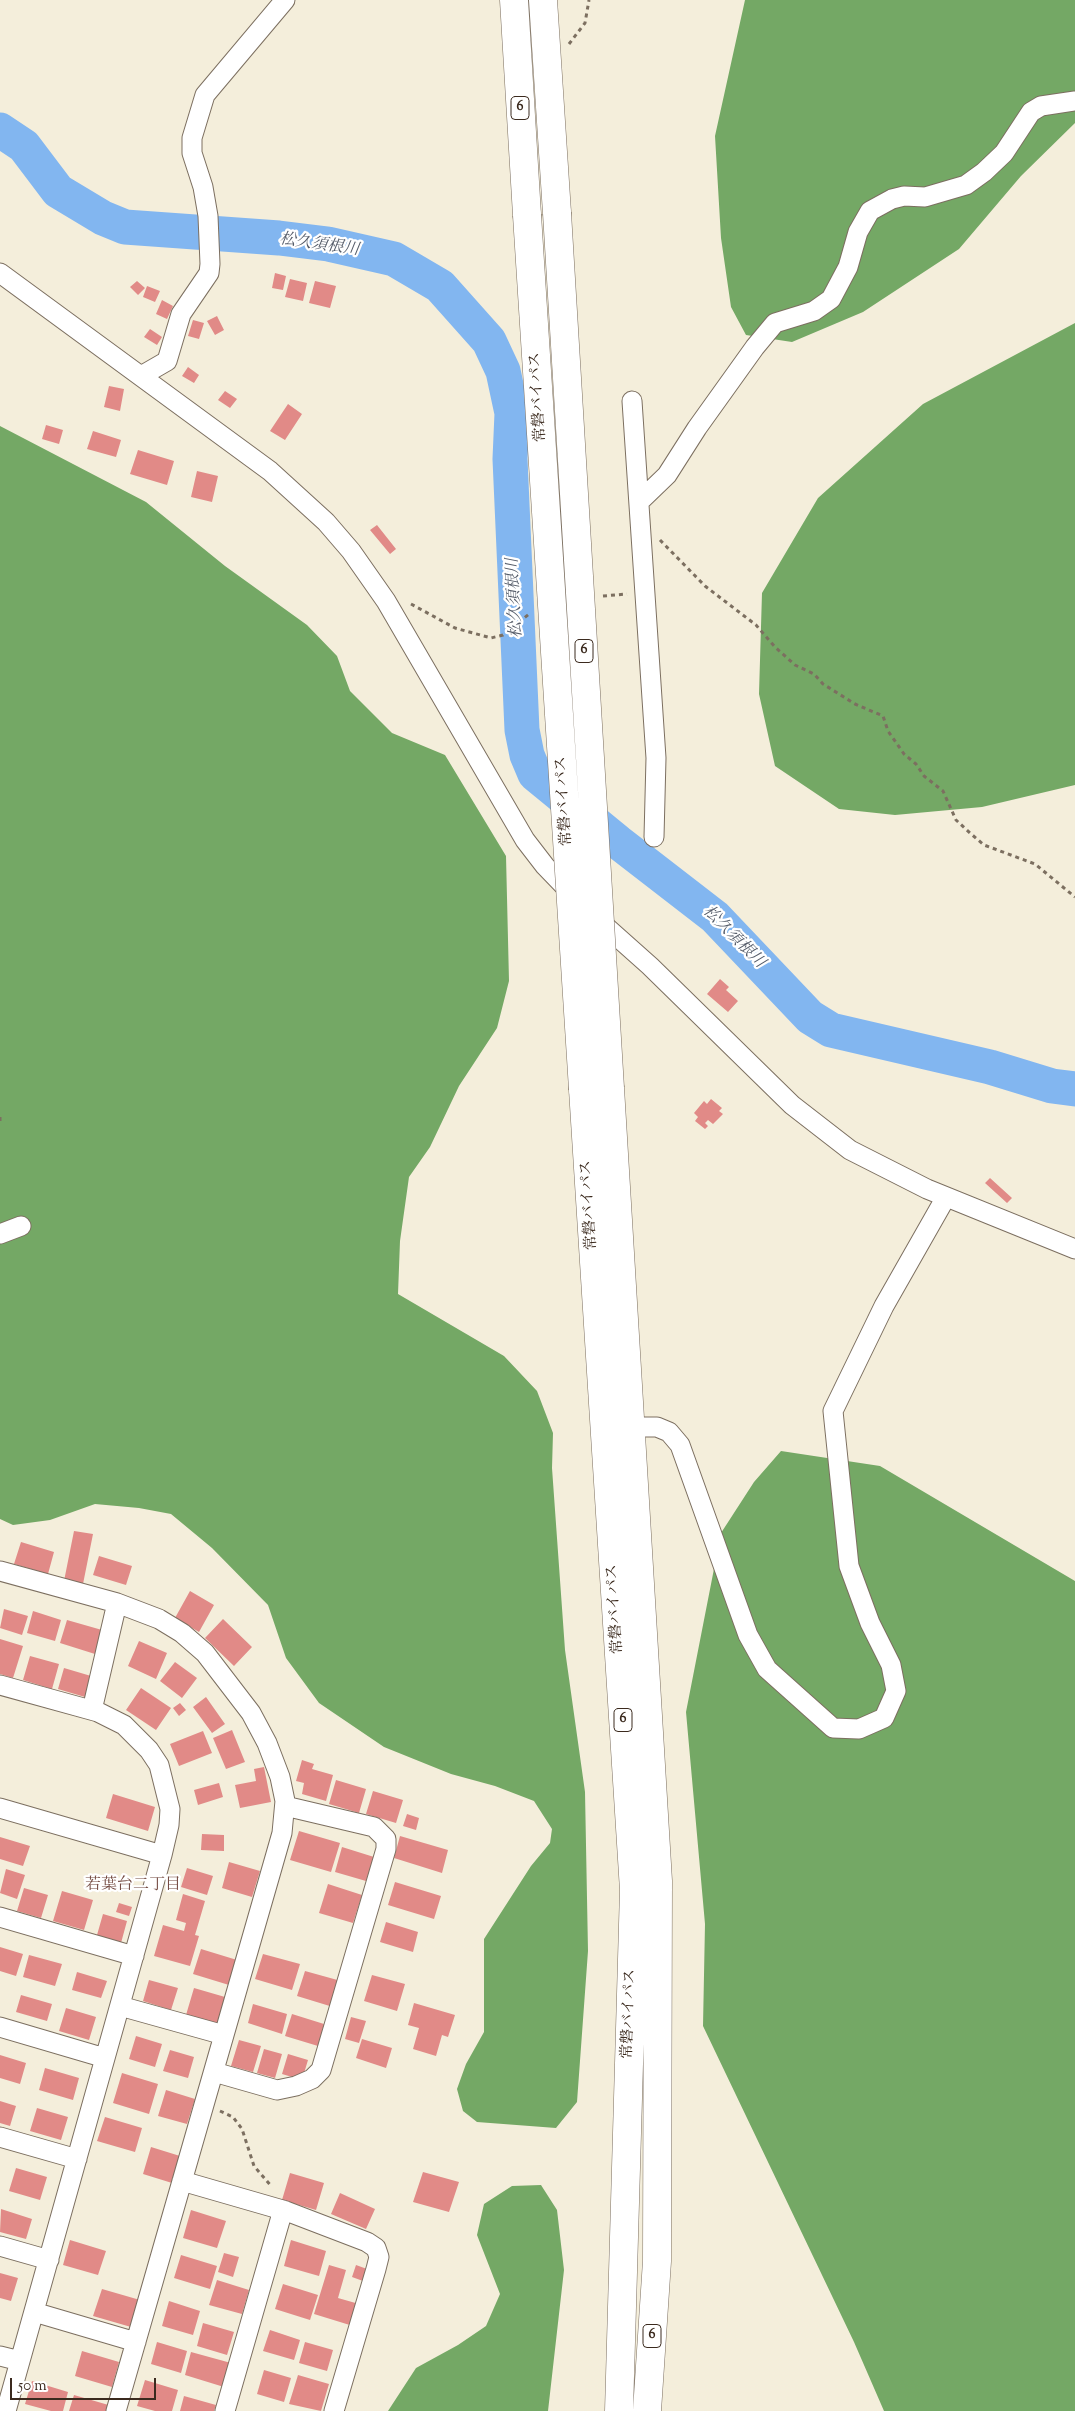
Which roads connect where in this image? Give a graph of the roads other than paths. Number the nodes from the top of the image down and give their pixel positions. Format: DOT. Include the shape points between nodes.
graph roads {
  1 [pos="285,0"];
  2 [pos="514,0"];
  3 [pos="543,0"];
  4 [pos="1075,101"];
  5 [pos="0,273"];
  6 [pos="141,376"];
  7 [pos="632,401"];
  8 [pos="638,502"];
  9 [pos="654,837"];
  10 [pos="946,1197"];
  11 [pos="20,1226"];
  12 [pos="0,1234"];
  13 [pos="1075,1249"];
  14 [pos="630,1426"];
  15 [pos="0,1571"];
  16 [pos="117,1603"];
  17 [pos="0,1684"];
  18 [pos="92,1710"];
  19 [pos="285,1806"];
  20 [pos="0,1808"];
  21 [pos="162,1855"];
  22 [pos="0,1917"];
  23 [pos="134,1956"];
  24 [pos="120,2006"];
  25 [pos="0,2027"];
  26 [pos="224,2035"];
  27 [pos="106,2058"];
  28 [pos="214,2072"];
  29 [pos="0,2137"];
  30 [pos="77,2159"];
  31 [pos="182,2181"];
  32 [pos="276,2208"];
  33 [pos="0,2246"];
  34 [pos="49,2260"];
  35 [pos="34,2312"];
  36 [pos="136,2342"];
  37 [pos="619,2350"];
  38 [pos="0,2356"];
  39 [pos="20,2361"];
  40 [pos="6,2411"];
  41 [pos="116,2411"];
  42 [pos="225,2411"];
  43 [pos="334,2411"];
  44 [pos="605,2411"];
  45 [pos="619,2411"];
  46 [pos="646,2411"];
  1 -- 6 [label="street" via="206,95 192,138 192,153 208,216 209,273 180,314 166,361"];
  2 -- 37 [label="highway, 常磐バイパス / 6, bridge" via="634,1890"];
  3 -- 14 [label="highway, 常磐バイパス / 6, bridge"];
  4 -- 8 [label="street" via="1041,106 1031,112 1004,153 966,185 925,197 892,199 870,211 858,232 848,267 831,299 814,311 775,323 703,420 667,475"];
  5 -- 6 [label="street"];
  6 -- 10 [label="street" via="270,471 304,500 351,551 389,606 525,840 545,866 792,1105 850,1150"];
  7 -- 8 [label="street"];
  8 -- 9 [label="street" via="656,758"];
  10 -- 13 [label="street"];
  10 -- 14 [label="street" via="884,1306 833,1411 850,1566 870,1623 891,1665 896,1691 884,1718 859,1729 833,1728 767,1669 748,1635 680,1445 669,1432 657,1427"];
  11 -- 12 [label="street"];
  14 -- 46 [label="highway, 常磐バイパス / 6" via="658,1881 657,2262"];
  15 -- 16 [label="street"];
  16 -- 18 [label="street"];
  16 -- 19 [label="street" via="159,1619 182,1633 217,1667 267,1743 280,1777"];
  17 -- 18 [label="street"];
  18 -- 21 [label="street" via="124,1725 150,1750 159,1766 170,1809"];
  19 -- 26 [label="street" via="276,1854"];
  19 -- 28 [label="street" via="374,1827 386,1839 386,1849 321,2070 312,2079 278,2090"];
  20 -- 21 [label="street"];
  21 -- 23 [label="street"];
  22 -- 23 [label="street"];
  23 -- 24 [label="street"];
  24 -- 26 [label="street"];
  24 -- 27 [label="street"];
  25 -- 27 [label="street"];
  26 -- 28 [label="street"];
  27 -- 30 [label="street"];
  28 -- 31 [label="street"];
  29 -- 30 [label="street"];
  30 -- 34 [label="street"];
  31 -- 32 [label="street"];
  31 -- 36 [label="street"];
  32 -- 42 [label="street"];
  32 -- 43 [label="street" via="367,2242 376,2248 379,2257"];
  33 -- 34 [label="street"];
  34 -- 35 [label="street"];
  35 -- 36 [label="street"];
  35 -- 39 [label="street"];
  36 -- 41 [label="street"];
  37 -- 44 [label="highway"];
  37 -- 45 [label="highway, 常磐バイパス / 6"];
  38 -- 39 [label="street"];
  39 -- 40 [label="street"];
}
